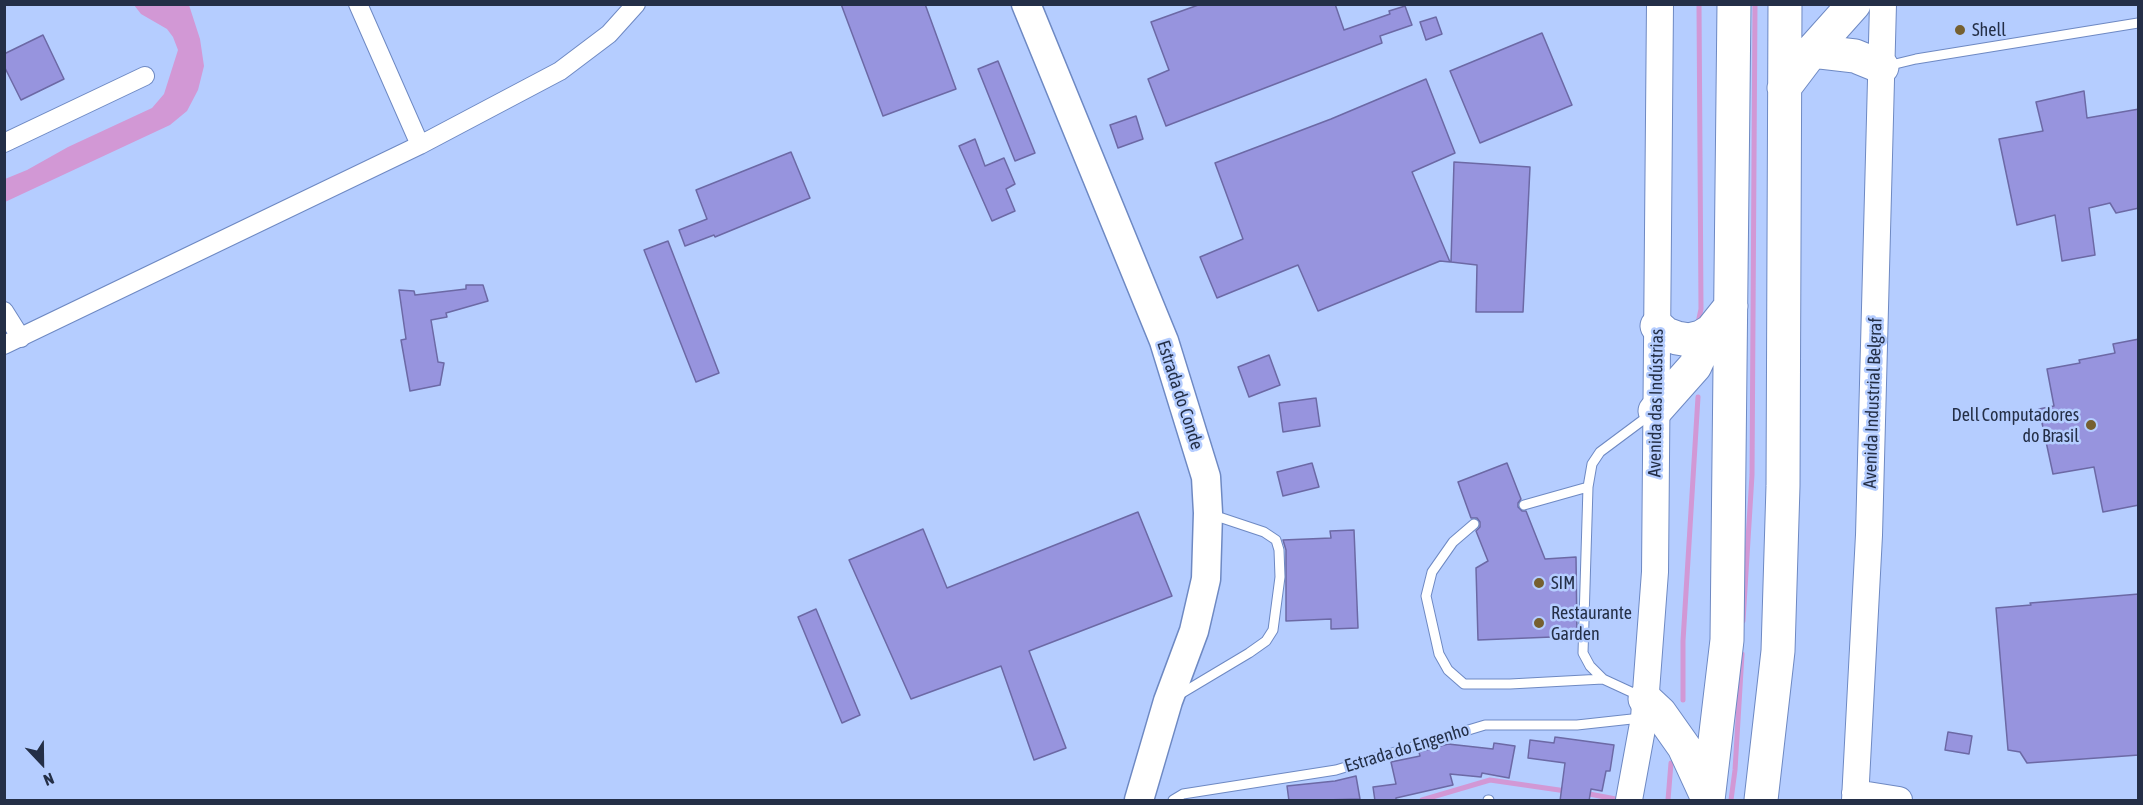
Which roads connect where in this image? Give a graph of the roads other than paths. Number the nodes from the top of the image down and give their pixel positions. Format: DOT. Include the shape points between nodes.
graph roads {
  1 [pos="358,4"];
  2 [pos="636,4"];
  3 [pos="1026,4"];
  4 [pos="1660,4"];
  5 [pos="1734,4"];
  6 [pos="1785,4"];
  7 [pos="1854,4"];
  8 [pos="1883,4"];
  9 [pos="2139,23"];
  10 [pos="1812,51"];
  11 [pos="1882,67"];
  12 [pos="145,76"];
  13 [pos="1784,88"];
  14 [pos="4,143"];
  15 [pos="420,145"];
  16 [pos="1731,306"];
  17 [pos="4,311"];
  18 [pos="1657,326"];
  19 [pos="1711,331"];
  20 [pos="13,341"];
  21 [pos="1655,411"];
  22 [pos="1588,487"];
  23 [pos="1524,505"];
  24 [pos="1208,513"];
  25 [pos="1474,524"];
  26 [pos="1604,679"];
  27 [pos="1168,701"];
  28 [pos="1644,709"];
  29 [pos="1630,796"];
  30 [pos="1855,797"];
  31 [pos="1708,800"];
  32 [pos="1139,801"];
  33 [pos="1173,801"];
  34 [pos="1761,801"];
  35 [pos="1899,801"];
  1 -- 15 [label="street"];
  2 -- 15 [label="street" via="609,34 560,71"];
  3 -- 24 [label="main road, Estrada do Conde" via="1164,341 1206,477"];
  4 -- 18 [label="main road, Avenida das Indústrias"];
  5 -- 16 [label="highway"];
  6 -- 13 [label="highway"];
  7 -- 10 [label="highway"];
  8 -- 11 [label="main road, Avenida Industrial Belgraf"];
  9 -- 11 [label="lane"];
  10 -- 11 [label="highway" via="1855,56"];
  10 -- 13 [label="highway"];
  11 -- 30 [label="main road, Avenida Industrial Belgraf" via="1869,535"];
  12 -- 14 [label="street"];
  13 -- 34 [label="highway" via="1783,474 1778,651"];
  15 -- 20 [label="street"];
  16 -- 19 [label="highway"];
  16 -- 31 [label="highway" via="1727,640"];
  17 -- 20 [label="street"];
  18 -- 19 [label="highway" via="1677,338 1701,337"];
  18 -- 21 [label="main road, Avenida das Indústrias"];
  19 -- 21 [label="highway" via="1695,366"];
  21 -- 22 [label="lane" via="1600,452 1592,464"];
  21 -- 28 [label="main road, Avenida das Indústrias" via="1655,572"];
  22 -- 23 [label="lane"];
  22 -- 26 [label="lane" via="1583,653"];
  24 -- 27 [label="main road, Estrada do Conde" via="1206,579 1194,631"];
  24 -- 27 [label="lane" via="1264,532 1276,540 1280,577 1273,630 1249,653"];
  25 -- 26 [label="lane" via="1453,542 1432,572 1426,596 1439,654 1448,670 1464,684"];
  26 -- 28 [label="lane"];
  27 -- 32 [label="main road, Estrada do Conde"];
  28 -- 29 [label="main road, Avenida das Indústrias"];
  28 -- 31 [label="highway" via="1660,713 1684,747"];
  28 -- 33 [label="lane, Estrada do Engenho" via="1577,725 1485,724 1336,770 1183,794"];
  30 -- 35 [label="main road"];
}
